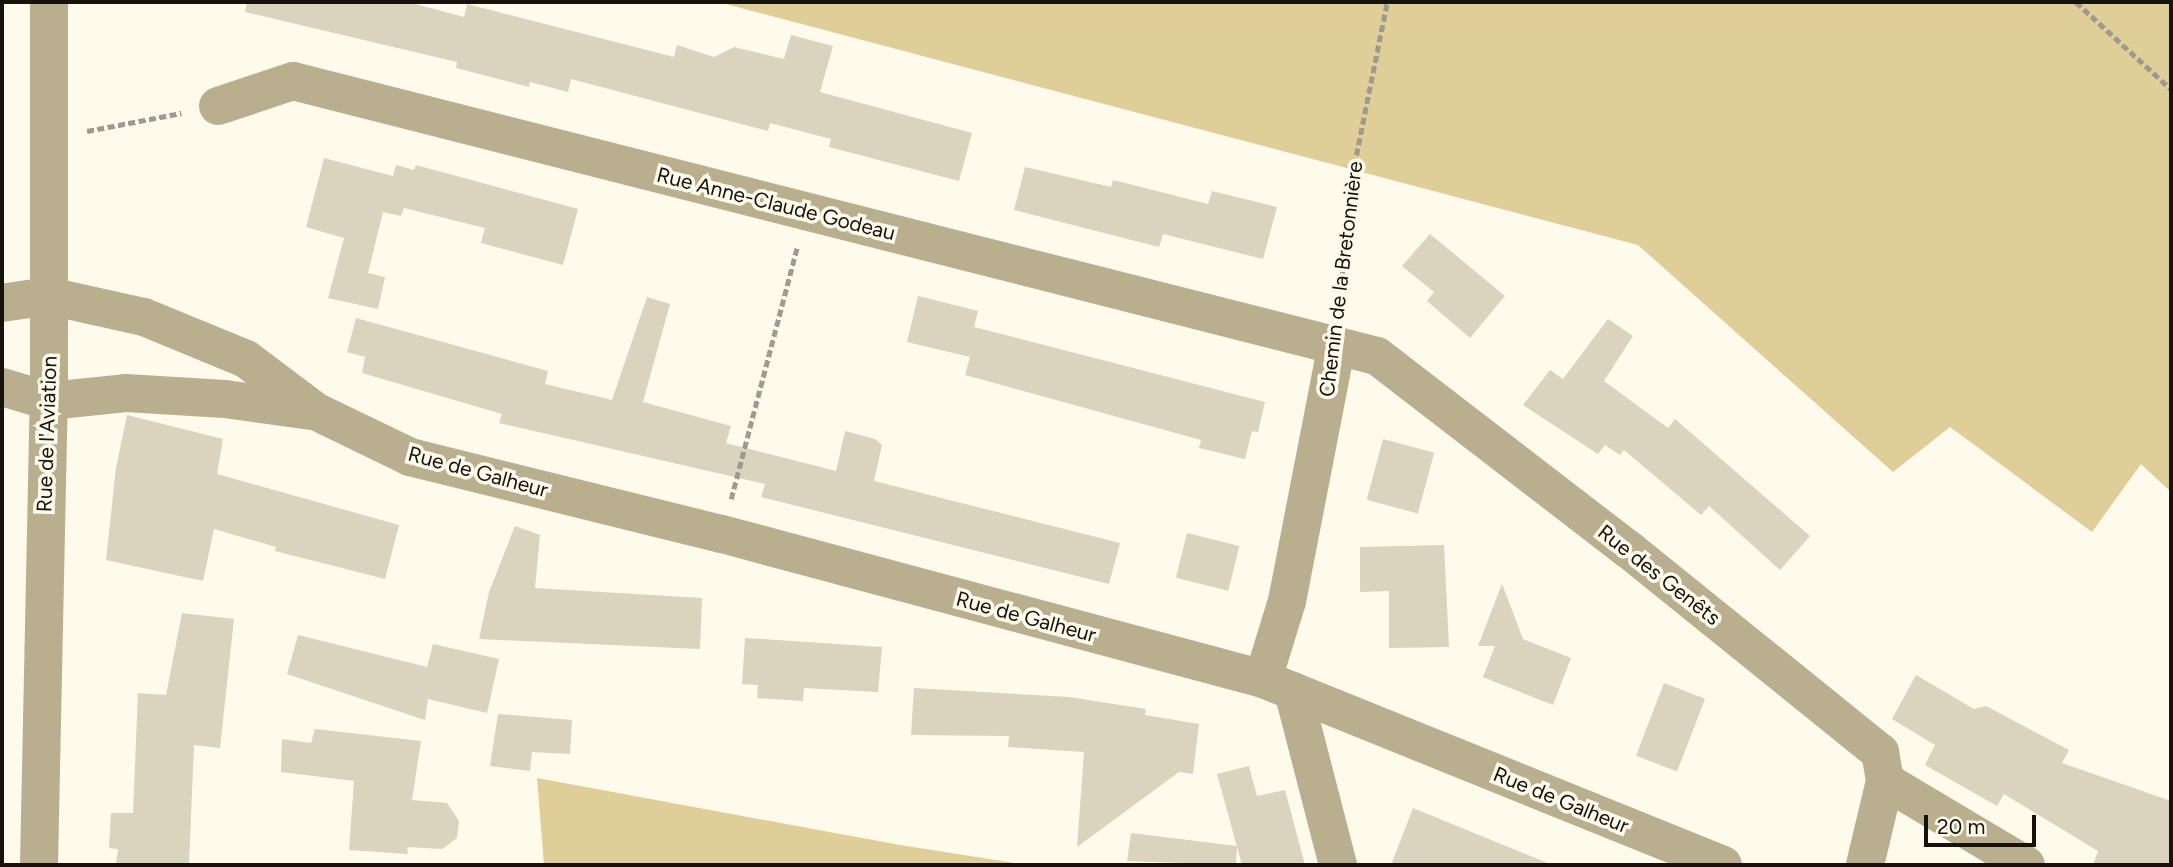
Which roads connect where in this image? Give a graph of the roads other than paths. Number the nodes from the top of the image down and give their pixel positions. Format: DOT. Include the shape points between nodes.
graph roads {
  1 [pos="49,2"];
  2 [pos="218,106"];
  3 [pos="49,296"];
  4 [pos="2,303"];
  5 [pos="1336,349"];
  6 [pos="2,387"];
  7 [pos="49,401"];
  8 [pos="316,411"];
  9 [pos="1278,685"];
  10 [pos="1885,781"];
  11 [pos="39,865"];
  12 [pos="1338,865"];
  13 [pos="1723,865"];
  14 [pos="1865,865"];
  15 [pos="2026,865"];
  1 -- 3 [label="street, Rue de l'Aviation"];
  2 -- 5 [label="street, Rue Anne-Claude Godeau" via="293,80"];
  3 -- 4 [label="street"];
  3 -- 7 [label="street, Rue de l'Aviation"];
  3 -- 8 [label="street, Rue de Galheur" via="144,317 246,359"];
  5 -- 9 [label="street, Chemin de la Bretonnière" via="1287,601"];
  5 -- 10 [label="street, Rue des Genêts" via="1377,356 1628,549 1880,751"];
  6 -- 7 [label="street"];
  7 -- 8 [label="street, Rue de Galheur" via="126,393"];
  7 -- 11 [label="street, Rue de l'Aviation"];
  8 -- 9 [label="street, Rue de Galheur" via="410,457 722,534"];
  9 -- 12 [label="street"];
  9 -- 13 [label="street, Rue de Galheur"];
  10 -- 14 [label="street, Rue des Genêts"];
  10 -- 15 [label="street"];
}
